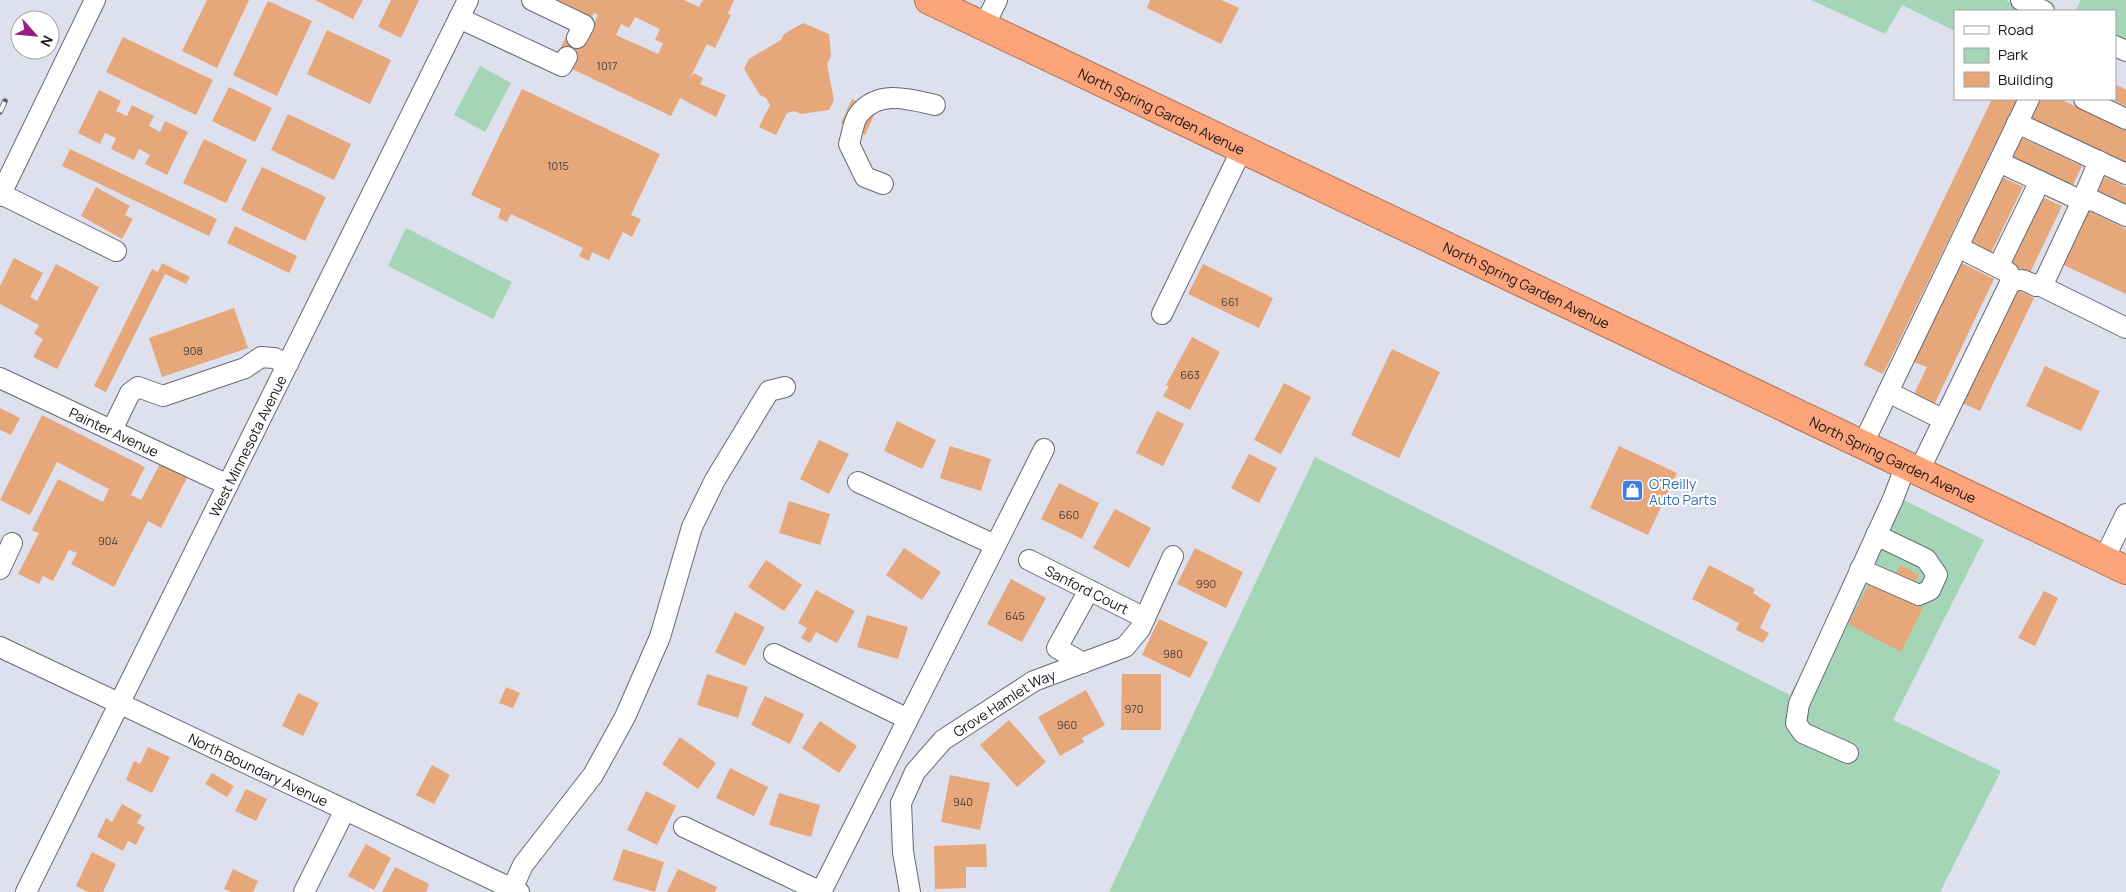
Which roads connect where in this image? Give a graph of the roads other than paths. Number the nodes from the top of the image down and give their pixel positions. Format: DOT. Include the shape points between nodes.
graph roads {
  1 [pos="95,0"];
  2 [pos="468,0"];
  3 [pos="532,0"];
  4 [pos="929,0"];
  5 [pos="997,0"];
  6 [pos="2021,0"];
  7 [pos="2042,10"];
  8 [pos="459,18"];
  9 [pos="984,26"];
  10 [pos="577,38"];
  11 [pos="567,57"];
  12 [pos="2028,100"];
  13 [pos="2086,100"];
  14 [pos="935,105"];
  15 [pos="2126,119"];
  16 [pos="2017,123"];
  17 [pos="1242,148"];
  18 [pos="2099,161"];
  19 [pos="1999,162"];
  20 [pos="2126,174"];
  21 [pos="2040,181"];
  22 [pos="883,184"];
  23 [pos="0,195"];
  24 [pos="2082,201"];
  25 [pos="2126,216"];
  26 [pos="1958,247"];
  27 [pos="116,251"];
  28 [pos="1998,267"];
  29 [pos="2016,279"];
  30 [pos="2039,285"];
  31 [pos="1162,314"];
  32 [pos="2126,328"];
  33 [pos="288,364"];
  34 [pos="0,378"];
  35 [pos="785,387"];
  36 [pos="1888,392"];
  37 [pos="1944,420"];
  38 [pos="112,430"];
  39 [pos="1863,444"];
  40 [pos="1044,449"];
  41 [pos="1913,468"];
  42 [pos="858,482"];
  43 [pos="228,484"];
  44 [pos="2126,514"];
  45 [pos="1876,535"];
  46 [pos="12,543"];
  47 [pos="995,546"];
  48 [pos="1172,556"];
  49 [pos="1029,560"];
  50 [pos="2115,565"];
  51 [pos="0,569"];
  52 [pos="1860,569"];
  53 [pos="1089,590"];
  54 [pos="1145,618"];
  55 [pos="0,647"];
  56 [pos="774,654"];
  57 [pos="1083,663"];
  58 [pos="118,705"];
  59 [pos="908,720"];
  60 [pos="1848,753"];
  61 [pos="344,812"];
  62 [pos="684,827"];
  63 [pos="515,891"];
  64 [pos="26,892"];
  65 [pos="304,892"];
  66 [pos="821,892"];
  67 [pos="910,892"];
  1 -- 23 [label="street"];
  2 -- 8 [label="street, West Minnesota Avenue"];
  3 -- 10 [label="street" via="584,25"];
  4 -- 9 [label="highway, North Spring Garden Avenue"];
  5 -- 9 [label="street"];
  6 -- 7 [label="street"];
  8 -- 11 [label="street" via="562,66"];
  8 -- 33 [label="street, West Minnesota Avenue"];
  9 -- 17 [label="highway, North Spring Garden Avenue"];
  12 -- 16 [label="street"];
  13 -- 15 [label="street"];
  14 -- 22 [label="street" via="907,98 880,98 858,114 849,144 865,177"];
  16 -- 18 [label="street"];
  16 -- 19 [label="street"];
  17 -- 31 [label="street"];
  17 -- 39 [label="highway, North Spring Garden Avenue"];
  18 -- 20 [label="street"];
  18 -- 24 [label="street"];
  19 -- 21 [label="street"];
  19 -- 26 [label="street"];
  21 -- 24 [label="street"];
  21 -- 28 [label="street"];
  23 -- 27 [label="street"];
  24 -- 25 [label="street" via="2092,200"];
  24 -- 30 [label="street" via="2045,280"];
  26 -- 28 [label="street"];
  26 -- 36 [label="street"];
  28 -- 29 [label="street"];
  29 -- 30 [label="street"];
  29 -- 37 [label="street" via="2010,283"];
  30 -- 32 [label="street"];
  33 -- 38 [label="street" via="261,357 245,368 163,396 138,387 130,393"];
  33 -- 43 [label="street, West Minnesota Avenue"];
  34 -- 38 [label="street, Painter Avenue"];
  35 -- 63 [label="street" via="769,391 715,480 692,527 660,637 625,717 593,775 523,864"];
  36 -- 37 [label="street"];
  36 -- 39 [label="street"];
  37 -- 41 [label="street"];
  38 -- 43 [label="street, Painter Avenue"];
  39 -- 41 [label="highway, North Spring Garden Avenue"];
  40 -- 47 [label="street"];
  41 -- 45 [label="street"];
  41 -- 50 [label="highway, North Spring Garden Avenue"];
  42 -- 47 [label="street"];
  43 -- 58 [label="street, West Minnesota Avenue"];
  44 -- 50 [label="street"];
  45 -- 52 [label="street"];
  45 -- 52 [label="street" via="1926,560 1937,575 1930,590 1919,595"];
  46 -- 51 [label="street"];
  47 -- 59 [label="street"];
  48 -- 54 [label="street, Grove Hamlet Way"];
  49 -- 53 [label="street, Sanford Court"];
  52 -- 60 [label="street" via="1798,704 1796,723 1804,733"];
  53 -- 54 [label="street, Sanford Court"];
  53 -- 57 [label="street" via="1057,648"];
  54 -- 57 [label="street, Grove Hamlet Way" via="1125,647"];
  55 -- 58 [label="street, North Boundary Avenue"];
  56 -- 59 [label="street"];
  57 -- 67 [label="street, Grove Hamlet Way" via="1034,681 951,734 915,772 901,803 903,852"];
  58 -- 61 [label="street, North Boundary Avenue"];
  58 -- 64 [label="street, West Minnesota Avenue"];
  59 -- 66 [label="street"];
  61 -- 63 [label="street, North Boundary Avenue"];
  61 -- 65 [label="street"];
  62 -- 66 [label="street"];
}
